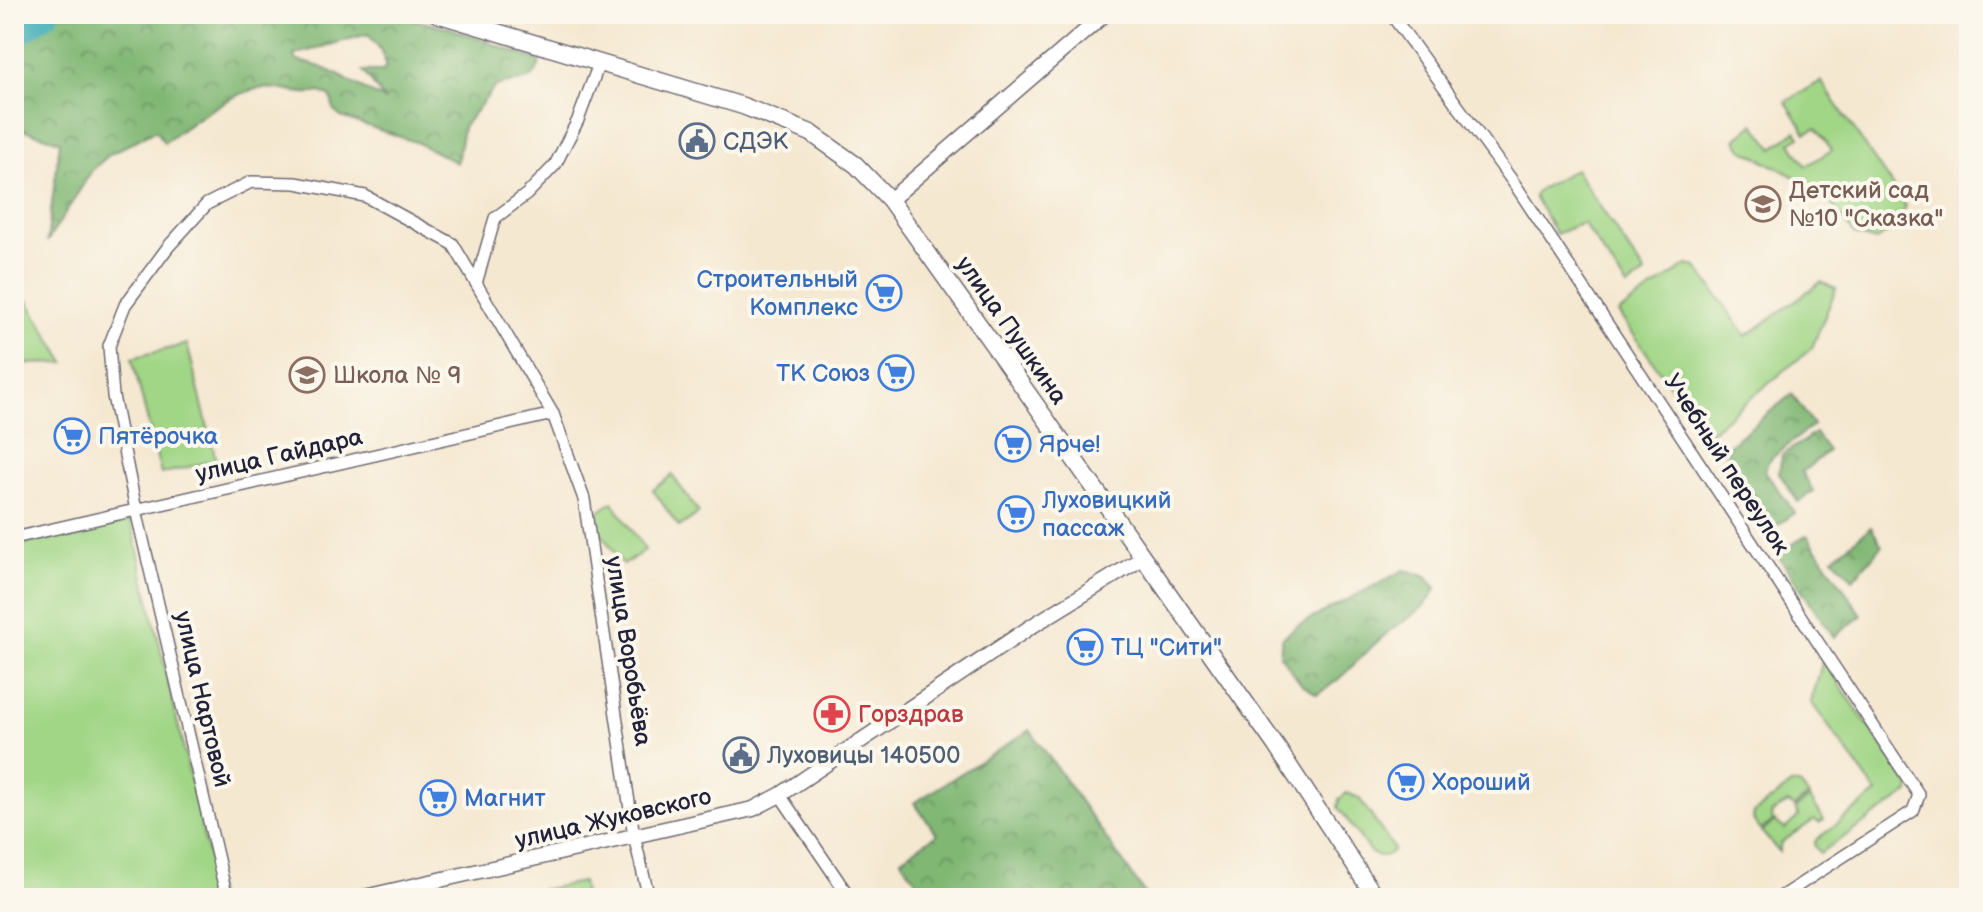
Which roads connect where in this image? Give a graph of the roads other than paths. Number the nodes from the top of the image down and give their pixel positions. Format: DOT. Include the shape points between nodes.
graph roads {
  1 [pos="437,14"];
  2 [pos="1105,14"];
  3 [pos="1391,14"];
  4 [pos="599,64"];
  5 [pos="890,200"];
  6 [pos="477,280"];
  7 [pos="553,414"];
  8 [pos="136,510"];
  9 [pos="14,538"];
  10 [pos="1141,559"];
  11 [pos="780,795"];
  12 [pos="634,836"];
  13 [pos="227,898"];
  14 [pos="360,898"];
  15 [pos="649,898"];
  16 [pos="850,898"];
  17 [pos="1376,898"];
  18 [pos="1779,898"];
  1 -- 4 [label="main road, улица Пушкина"];
  2 -- 5 [label="street"];
  3 -- 18 [label="street, Учебный переулок" via="1516,186 1919,795 1913,811"];
  4 -- 5 [label="main road, улица Пушкина" via="743,106 811,133 832,144"];
  4 -- 6 [label="street" via="555,165 495,218"];
  5 -- 10 [label="main road, улица Пушкина"];
  6 -- 7 [label="street, улица Воробьёва"];
  6 -- 8 [label="street, улица Нартовой" via="453,244 365,196 296,183 251,182 207,204 125,305 109,346 113,396"];
  7 -- 8 [label="street, улица Гайдара"];
  7 -- 12 [label="street, улица Воробьёва" via="584,499"];
  8 -- 9 [label="street, улица Гайдара"];
  8 -- 13 [label="street, улица Нартовой"];
  10 -- 11 [label="street, улица Жуковского"];
  10 -- 17 [label="main road, улица Пушкина" via="1276,746"];
  11 -- 12 [label="street, улица Жуковского" via="753,809"];
  11 -- 16 [label="street"];
  12 -- 14 [label="street, улица Жуковского"];
  12 -- 15 [label="street, улица Воробьёва"];
}
